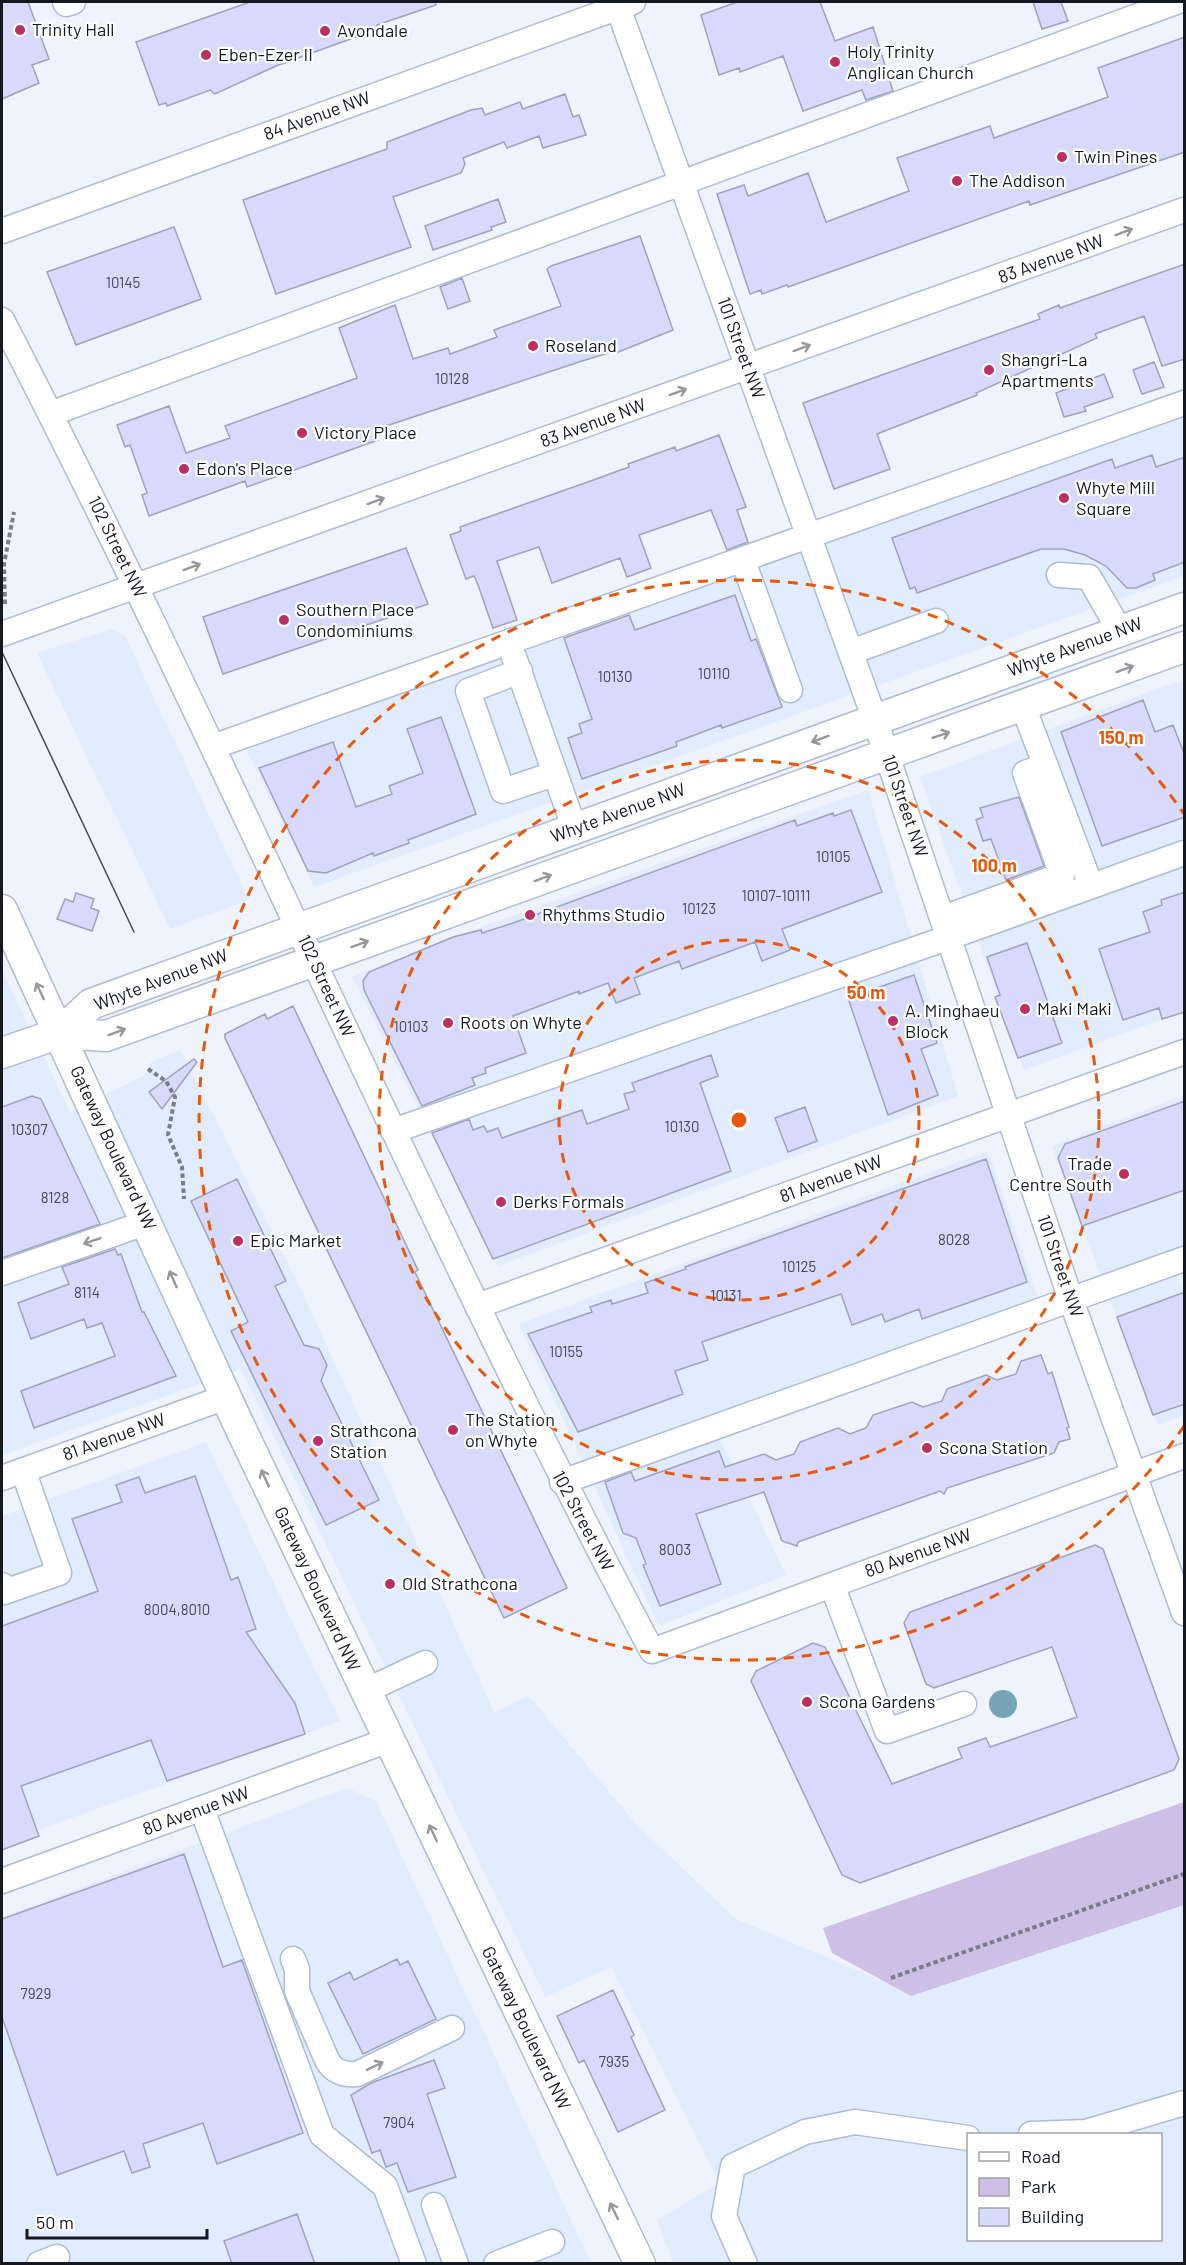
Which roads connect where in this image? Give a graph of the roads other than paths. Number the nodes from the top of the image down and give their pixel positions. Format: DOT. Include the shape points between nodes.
graph roads {
  1 [pos="65,2"];
  2 [pos="73,2"];
  3 [pos="1176,2"];
  4 [pos="622,3"];
  5 [pos="681,183"];
  6 [pos="1185,210"];
  7 [pos="2,231"];
  8 [pos="2,320"];
  9 [pos="747,367"];
  10 [pos="1185,404"];
  11 [pos="50,414"];
  12 [pos="811,537"];
  13 [pos="743,561"];
  14 [pos="1059,575"];
  15 [pos="137,587"];
  16 [pos="1185,608"];
  17 [pos="936,621"];
  18 [pos="1120,631"];
  19 [pos="2,634"];
  20 [pos="508,642"];
  21 [pos="1185,647"];
  22 [pos="851,652"];
  23 [pos="520,671"];
  24 [pos="790,690"];
  25 [pos="1023,706"];
  26 [pos="875,720"];
  27 [pos="214,746"];
  28 [pos="886,754"];
  29 [pos="1046,766"];
  30 [pos="554,774"];
  31 [pos="574,827"];
  32 [pos="1185,853"];
  33 [pos="1091,886"];
  34 [pos="2,910"];
  35 [pos="299,928"];
  36 [pos="947,928"];
  37 [pos="315,961"];
  38 [pos="60,1033"];
  39 [pos="1185,1052"];
  40 [pos="2,1053"];
  41 [pos="1008,1115"];
  42 [pos="393,1131"];
  43 [pos="148,1222"];
  44 [pos="1185,1259"];
  45 [pos="2,1273"];
  46 [pos="1071,1300"];
  47 [pos="477,1306"];
  48 [pos="226,1397"];
  49 [pos="1185,1456"];
  50 [pos="12,1474"];
  51 [pos="1133,1474"];
  52 [pos="562,1482"];
  53 [pos="2,1585"];
  54 [pos="832,1585"];
  55 [pos="1185,1613"];
  56 [pos="652,1652"];
  57 [pos="426,1664"];
  58 [pos="365,1691"];
  59 [pos="964,1704"];
  60 [pos="389,1740"];
  61 [pos="202,1809"];
  62 [pos="2,1881"];
  63 [pos="295,1963"];
  64 [pos="452,2028"];
  65 [pos="1185,2103"];
  66 [pos="1058,2133"];
  67 [pos="967,2138"];
  68 [pos="435,2205"];
  69 [pos="552,2242"];
  70 [pos="414,2264"];
  71 [pos="456,2264"];
  72 [pos="496,2264"];
  73 [pos="640,2264"];
  74 [pos="745,2264"];
  1 -- 2 [label="street"];
  3 -- 5 [label="street"];
  4 -- 5 [label="street, 101 Street NW"];
  4 -- 7 [label="street, 84 Avenue NW"];
  5 -- 9 [label="street, 101 Street NW"];
  5 -- 11 [label="street"];
  9 -- 6 [label="street, 83 Avenue NW, one-way"];
  8 -- 11 [label="street, 102 Street NW"];
  9 -- 12 [label="street, 101 Street NW"];
  15 -- 9 [label="street, 83 Avenue NW, one-way"];
  10 -- 12 [label="street"];
  11 -- 15 [label="street, 102 Street NW"];
  12 -- 13 [label="street"];
  12 -- 22 [label="street, 101 Street NW"];
  13 -- 20 [label="street"];
  13 -- 24 [label="street"];
  14 -- 18 [label="street" via="1089,577"];
  15 -- 19 [label="street, 83 Avenue NW"];
  15 -- 27 [label="street, 102 Street NW"];
  16 -- 18 [label="main road, Whyte Avenue NW"];
  17 -- 22 [label="street"];
  18 -- 26 [label="main road, Whyte Avenue NW"];
  20 -- 23 [label="street"];
  20 -- 27 [label="street"];
  25 -- 21 [label="main road, Whyte Avenue NW, one-way"];
  22 -- 26 [label="street, 101 Street NW"];
  23 -- 30 [label="street"];
  23 -- 30 [label="street" via="468,692 503,791"];
  28 -- 25 [label="main road, Whyte Avenue NW, one-way"];
  25 -- 29 [label="street"];
  26 -- 28 [label="street, 101 Street NW"];
  26 -- 31 [label="main road, Whyte Avenue NW, one-way"];
  27 -- 35 [label="street, 102 Street NW"];
  28 -- 36 [label="street, 101 Street NW"];
  37 -- 28 [label="main road, Whyte Avenue NW, one-way"];
  29 -- 33 [label="street"];
  29 -- 36 [label="street" via="1025,773 1062,875"];
  30 -- 31 [label="street"];
  31 -- 35 [label="main road, Whyte Avenue NW"];
  32 -- 33 [label="street"];
  33 -- 36 [label="street"];
  38 -- 34 [label="main road, Gateway Boulevard NW, one-way"];
  35 -- 37 [label="street, 102 Street NW"];
  35 -- 38 [label="main road, Whyte Avenue NW" via="91,1004"];
  36 -- 41 [label="street, 101 Street NW"];
  36 -- 42 [label="street"];
  38 -- 37 [label="main road, Whyte Avenue NW, one-way" via="106,1036"];
  37 -- 42 [label="street, 102 Street NW"];
  38 -- 40 [label="main road, Whyte Avenue NW"];
  38 -- 43 [label="main road, Gateway Boulevard NW"];
  39 -- 41 [label="street, 81 Avenue NW"];
  41 -- 46 [label="street, 101 Street NW"];
  41 -- 47 [label="street, 81 Avenue NW"];
  42 -- 47 [label="street, 102 Street NW"];
  43 -- 45 [label="street, one-way"];
  48 -- 43 [label="main road, Gateway Boulevard NW, one-way"];
  44 -- 46 [label="street"];
  46 -- 51 [label="street, 101 Street NW"];
  46 -- 52 [label="street"];
  47 -- 52 [label="street, 102 Street NW"];
  48 -- 50 [label="street, 81 Avenue NW"];
  58 -- 48 [label="main road, Gateway Boulevard NW, one-way"];
  49 -- 51 [label="street, 80 Avenue NW"];
  50 -- 53 [label="street" via="59,1574 4,1592"];
  51 -- 54 [label="street, 80 Avenue NW"];
  51 -- 55 [label="street, 101 Street NW"];
  52 -- 56 [label="street, 102 Street NW"];
  54 -- 56 [label="street, 80 Avenue NW"];
  54 -- 59 [label="street" via="887,1731"];
  57 -- 58 [label="street"];
  58 -- 60 [label="main road, Gateway Boulevard NW"];
  60 -- 61 [label="street, 80 Avenue NW"];
  73 -- 60 [label="main road, Gateway Boulevard NW, one-way"];
  61 -- 62 [label="street, 80 Avenue NW"];
  61 -- 70 [label="street" via="322,2135 386,2186"];
  63 -- 64 [label="street, one-way" via="297,1991 329,2065 342,2073 357,2074"];
  65 -- 66 [label="street" via="1086,2132"];
  67 -- 74 [label="street" via="855,2122 805,2132 733,2166 724,2216"];
  68 -- 71 [label="street"];
  69 -- 72 [label="street"];
}
